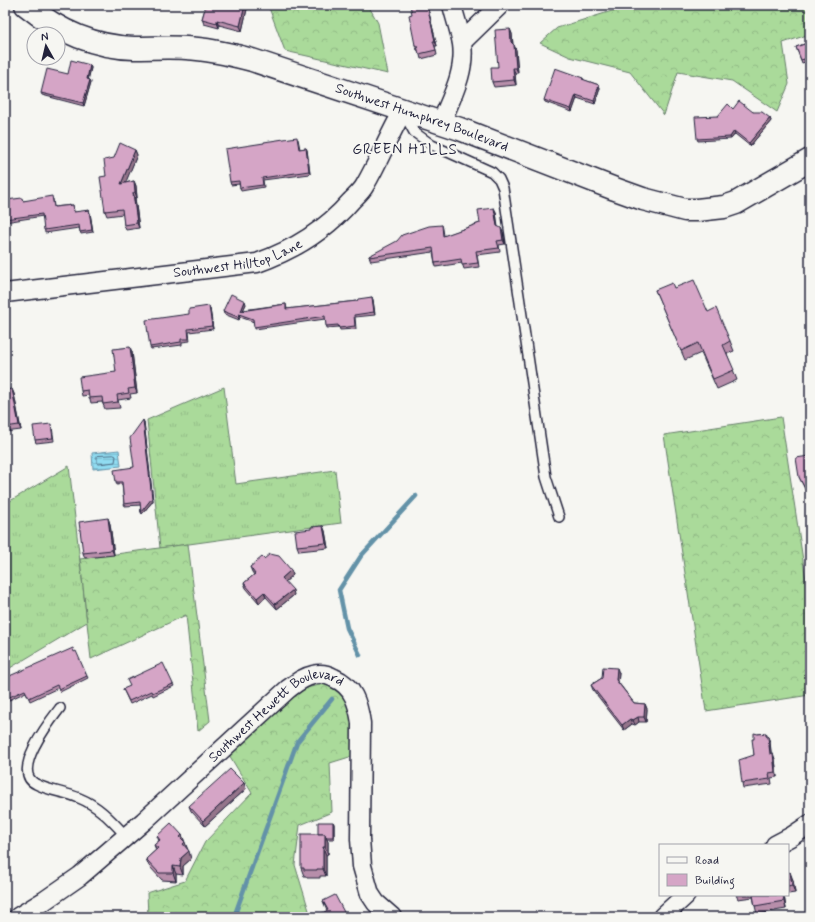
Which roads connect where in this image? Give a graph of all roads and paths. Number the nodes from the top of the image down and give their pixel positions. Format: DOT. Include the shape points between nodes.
graph roads {
  1 [pos="26,5"];
  2 [pos="452,5"];
  3 [pos="500,5"];
  4 [pos="462,42"];
  5 [pos="402,111"];
  6 [pos="441,123"];
  7 [pos="810,160"];
  8 [pos="5,293"];
  9 [pos="559,517"];
  10 [pos="60,708"];
  11 [pos="810,824"];
  12 [pos="126,836"];
  13 [pos="777,844"];
  14 [pos="685,896"];
  15 [pos="18,917"];
  16 [pos="392,917"];
  17 [pos="662,917"];
  1 -- 5 [label="main road, Southwest Humphrey Boulevard" via="58,28 94,43 224,53 252,60"];
  2 -- 4 [label="street"];
  3 -- 4 [label="street"];
  4 -- 6 [label="street" via="460,75"];
  5 -- 6 [label="main road, Southwest Humphrey Boulevard"];
  5 -- 8 [label="street, Southwest Hilltop Lane" via="364,187 343,210 312,237 278,256 257,263"];
  5 -- 9 [label="lane" via="414,132 432,145 492,172 503,188 546,478"];
  6 -- 7 [label="main road, Southwest Humphrey Boulevard" via="643,199 685,210 710,210 736,203"];
  10 -- 12 [label="lane" via="42,732 29,758 26,768 28,776 34,784 90,803 101,810"];
  11 -- 13 [label="street"];
  12 -- 15 [label="street, Southwest Hewett Boulevard" via="80,876"];
  12 -- 16 [label="street, Southwest Hewett Boulevard" via="288,689 305,678 325,674 349,688 359,710 362,866 370,894"];
  14 -- 17 [label="street"];
}
